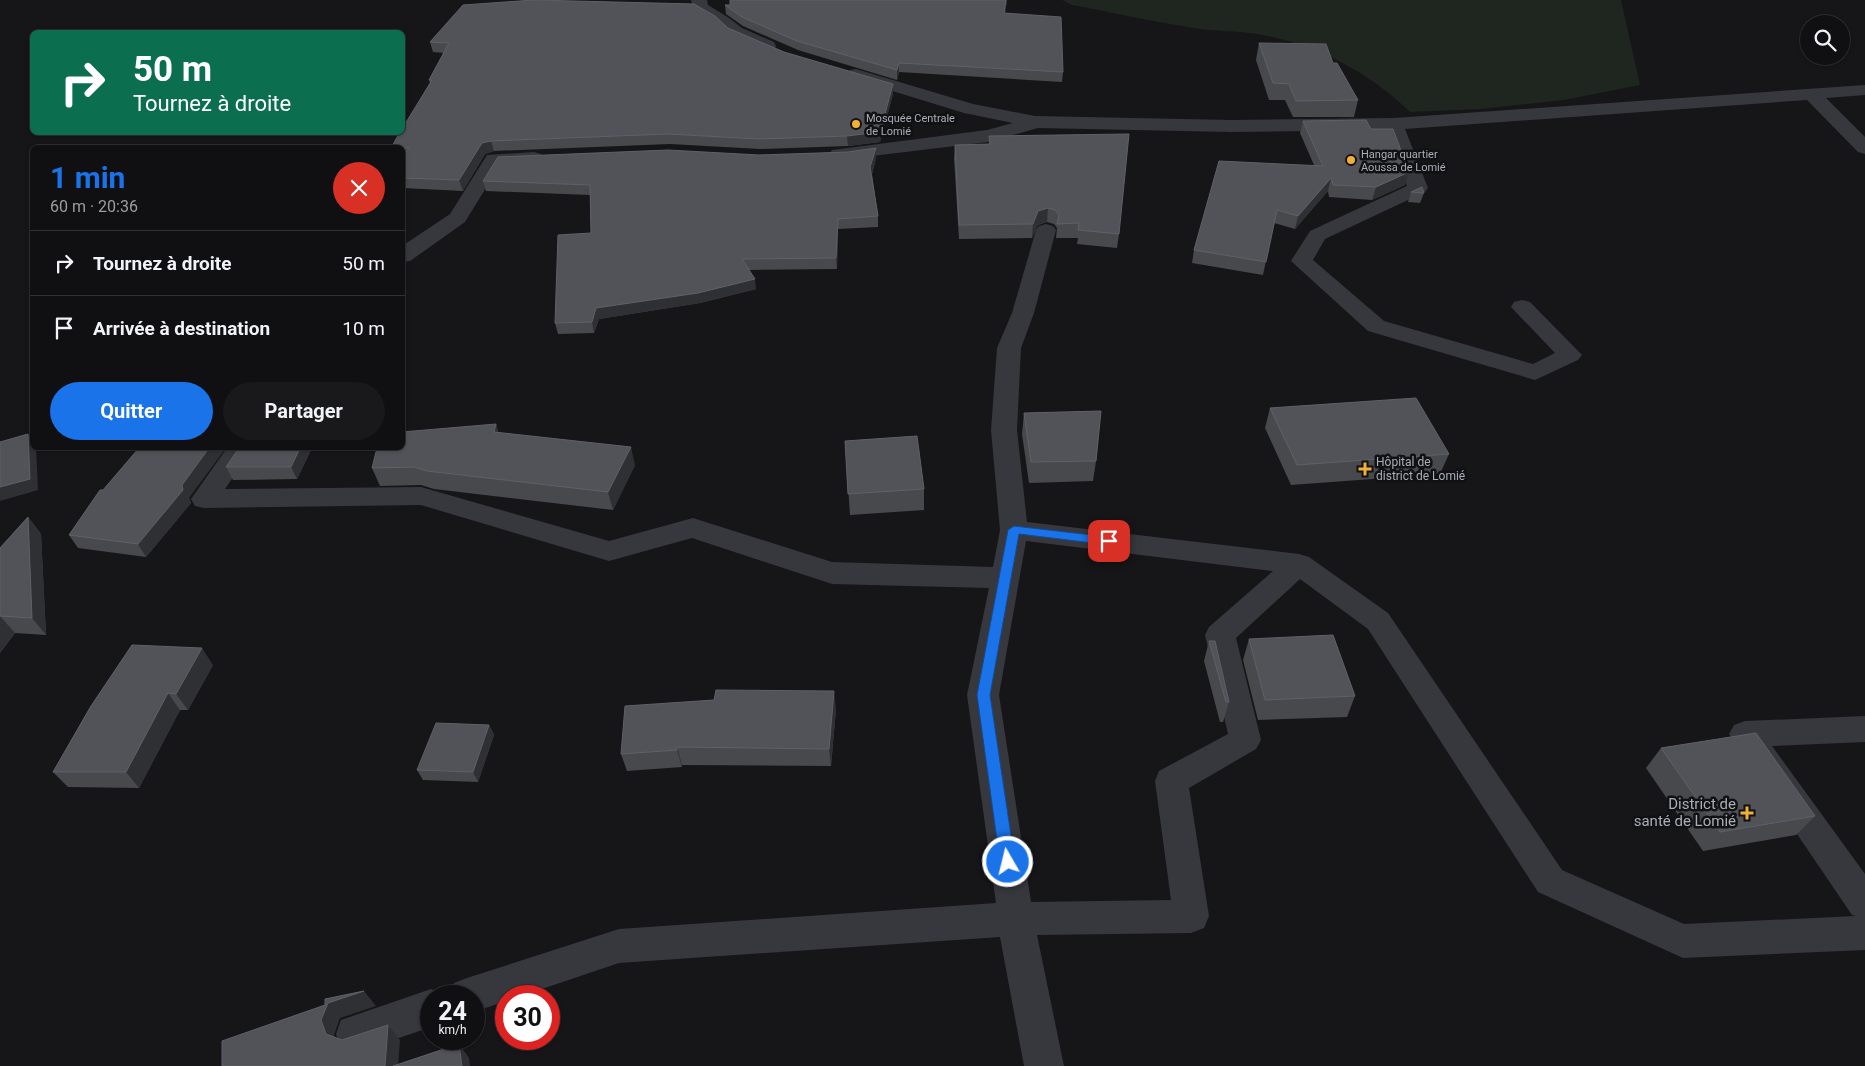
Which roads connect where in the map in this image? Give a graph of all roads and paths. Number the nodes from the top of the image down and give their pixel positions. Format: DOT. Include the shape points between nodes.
graph roads {
  1 [pos="699,0"];
  2 [pos="784,53"];
  3 [pos="836,68"];
  4 [pos="1865,90"];
  5 [pos="1812,94"];
  6 [pos="1035,122"];
  7 [pos="1394,124"];
  8 [pos="1865,148"];
  9 [pos="818,155"];
  10 [pos="552,157"];
  11 [pos="1046,230"];
  12 [pos="405,254"];
  13 [pos="1522,307"];
  14 [pos="239,450"];
  15 [pos="1014,530"];
  16 [pos="1299,564"];
  17 [pos="1006,578"];
  18 [pos="1865,729"];
  19 [pos="1865,903"];
  20 [pos="1016,919"];
  21 [pos="1865,933"];
  22 [pos="485,990"];
  23 [pos="420,1012"];
  24 [pos="355,1034"];
  25 [pos="1044,1066"];
  1 -- 2 [label="street" via="700,7 736,32"];
  3 -- 6 [label="street" via="970,109"];
  4 -- 5 [label="street"];
  5 -- 7 [label="street"];
  5 -- 8 [label="street"];
  6 -- 7 [label="street" via="1231,126"];
  6 -- 9 [label="street" via="979,137"];
  7 -- 13 [label="street" via="1418,188 1317,235 1302,261 1376,326 1535,372 1570,355"];
  10 -- 12 [label="street" via="494,160 458,218"];
  11 -- 15 [label="street" via="1023,313 1009,348 1004,430"];
  14 -- 17 [label="street" via="204,499 421,496 609,551 694,528 832,573"];
  15 -- 16 [label="street"];
  15 -- 17 [label="street"];
  16 -- 20 [label="street" via="1220,635 1245,740 1171,781 1191,916"];
  16 -- 21 [label="street" via="1378,621 1550,881 1682,941"];
  17 -- 20 [label="street" via="983,695"];
  18 -- 19 [label="street" via="1745,734"];
  20 -- 22 [label="street" via="619,946"];
  20 -- 25 [label="street"];
  23 -- 24 [label="street"];
}
